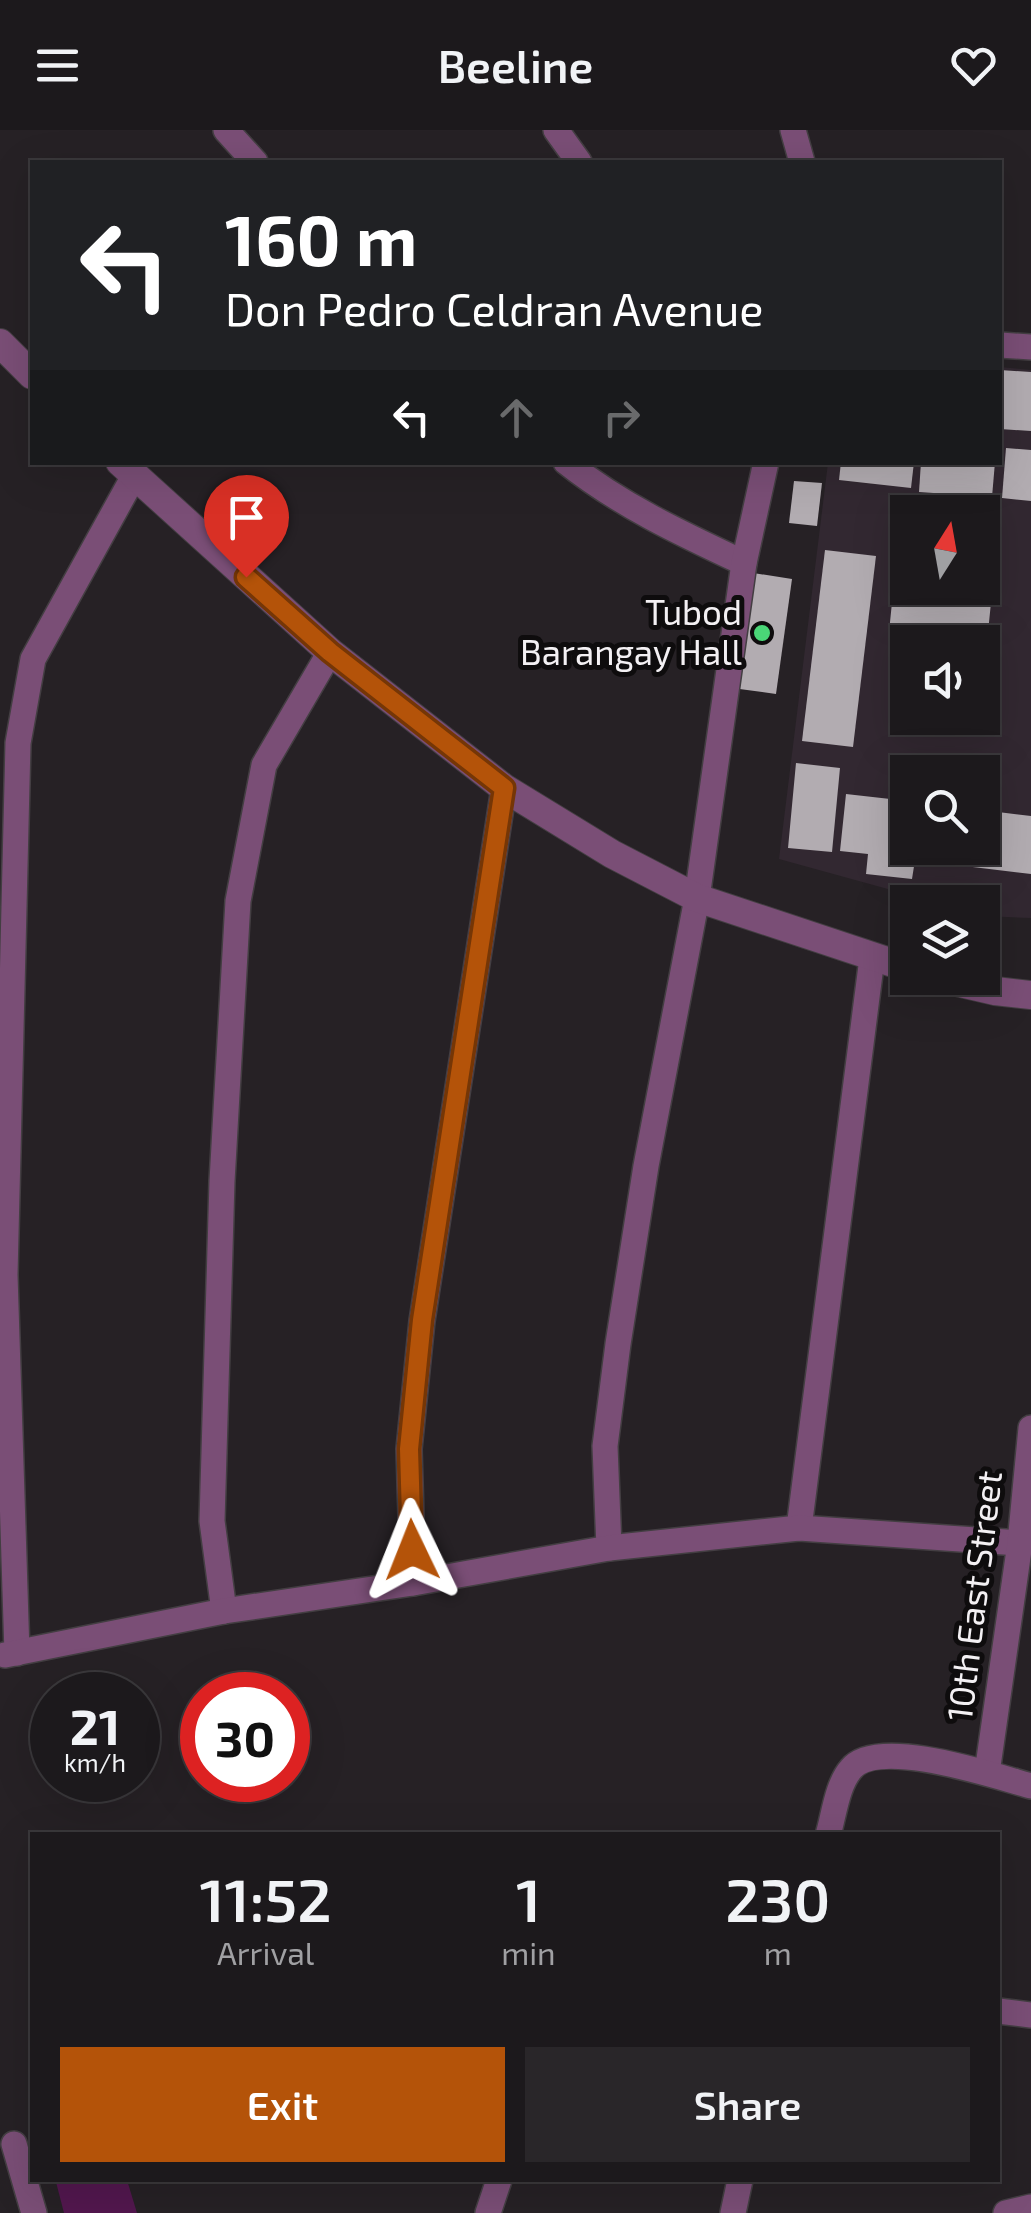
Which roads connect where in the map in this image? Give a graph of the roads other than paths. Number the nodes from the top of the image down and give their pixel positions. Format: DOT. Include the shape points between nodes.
graph roads {
  1 [pos="226,130"];
  2 [pos="556,130"];
  3 [pos="793,130"];
  4 [pos="253,160"];
  5 [pos="578,160"];
  6 [pos="801,160"];
  7 [pos="0,343"];
  8 [pos="1002,345"];
  9 [pos="1031,347"];
  10 [pos="30,373"];
  11 [pos="570,465"];
  12 [pos="765,465"];
  13 [pos="127,469"];
  14 [pos="744,563"];
  15 [pos="330,652"];
  16 [pos="504,788"];
  17 [pos="697,898"];
  18 [pos="872,958"];
  19 [pos="890,963"];
  20 [pos="1000,989"];
  21 [pos="1031,995"];
  22 [pos="1031,1428"];
  23 [pos="800,1528"];
  24 [pos="1020,1543"];
  25 [pos="609,1548"];
  26 [pos="414,1583"];
  27 [pos="224,1611"];
  28 [pos="8,1654"];
  29 [pos="986,1774"];
  30 [pos="1031,1786"];
  31 [pos="829,1832"];
  32 [pos="1000,2010"];
  33 [pos="1031,2015"];
  34 [pos="15,2143"];
  35 [pos="499,2182"];
  36 [pos="740,2182"];
  37 [pos="1031,2207"];
  38 [pos="34,2213"];
  39 [pos="488,2213"];
  40 [pos="733,2213"];
  41 [pos="1006,2213"];
  1 -- 4 [label="street"];
  2 -- 5 [label="street"];
  3 -- 6 [label="street"];
  7 -- 10 [label="street"];
  8 -- 9 [label="street"];
  11 -- 14 [label="street" via="669,528"];
  12 -- 14 [label="street"];
  13 -- 15 [label="street"];
  13 -- 28 [label="street" via="33,659 18,743 5,1275"];
  14 -- 17 [label="street"];
  15 -- 16 [label="street"];
  15 -- 27 [label="street" via="264,764 238,901 213,1504"];
  16 -- 17 [label="street"];
  16 -- 26 [label="street" via="422,1320 409,1449"];
  17 -- 18 [label="street"];
  17 -- 25 [label="street" via="646,1166 604,1446"];
  18 -- 19 [label="street"];
  18 -- 23 [label="street"];
  20 -- 21 [label="street"];
  22 -- 24 [label="street, 10th East Street"];
  23 -- 24 [label="street"];
  23 -- 25 [label="street"];
  24 -- 29 [label="street, 10th East Street"];
  25 -- 26 [label="street"];
  26 -- 27 [label="street"];
  27 -- 28 [label="street"];
  29 -- 30 [label="street"];
  29 -- 31 [label="street" via="905,1756 862,1760 844,1780"];
  32 -- 33 [label="street"];
  34 -- 38 [label="street"];
  35 -- 39 [label="street"];
  36 -- 40 [label="street"];
  37 -- 41 [label="street"];
}
